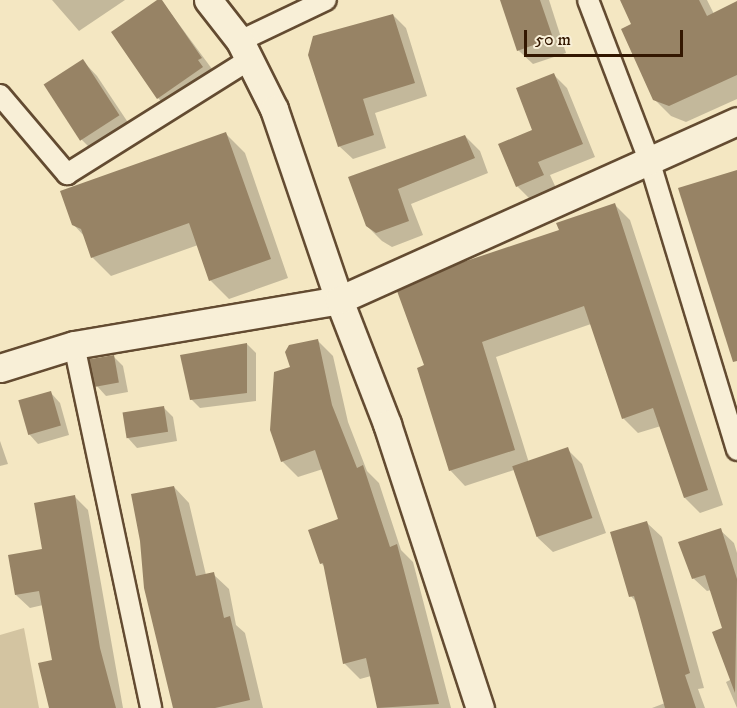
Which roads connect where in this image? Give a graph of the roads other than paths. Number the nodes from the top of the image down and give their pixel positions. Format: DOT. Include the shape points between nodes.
graph roads {
  1 [pos="208,0"];
  2 [pos="326,0"];
  3 [pos="588,0"];
  4 [pos="244,50"];
  5 [pos="0,95"];
  6 [pos="737,121"];
  7 [pos="649,160"];
  8 [pos="339,300"];
  9 [pos="74,345"];
  10 [pos="0,368"];
  11 [pos="737,450"];
  12 [pos="151,708"];
  13 [pos="480,708"];
  1 -- 4 [label="main road"];
  2 -- 4 [label="street"];
  3 -- 7 [label="street"];
  4 -- 5 [label="street" via="67,174"];
  4 -- 8 [label="main road" via="274,109"];
  6 -- 7 [label="main road"];
  7 -- 8 [label="main road"];
  7 -- 11 [label="street"];
  8 -- 9 [label="main road"];
  8 -- 13 [label="main road" via="387,423"];
  9 -- 10 [label="main road"];
  9 -- 12 [label="street"];
}
